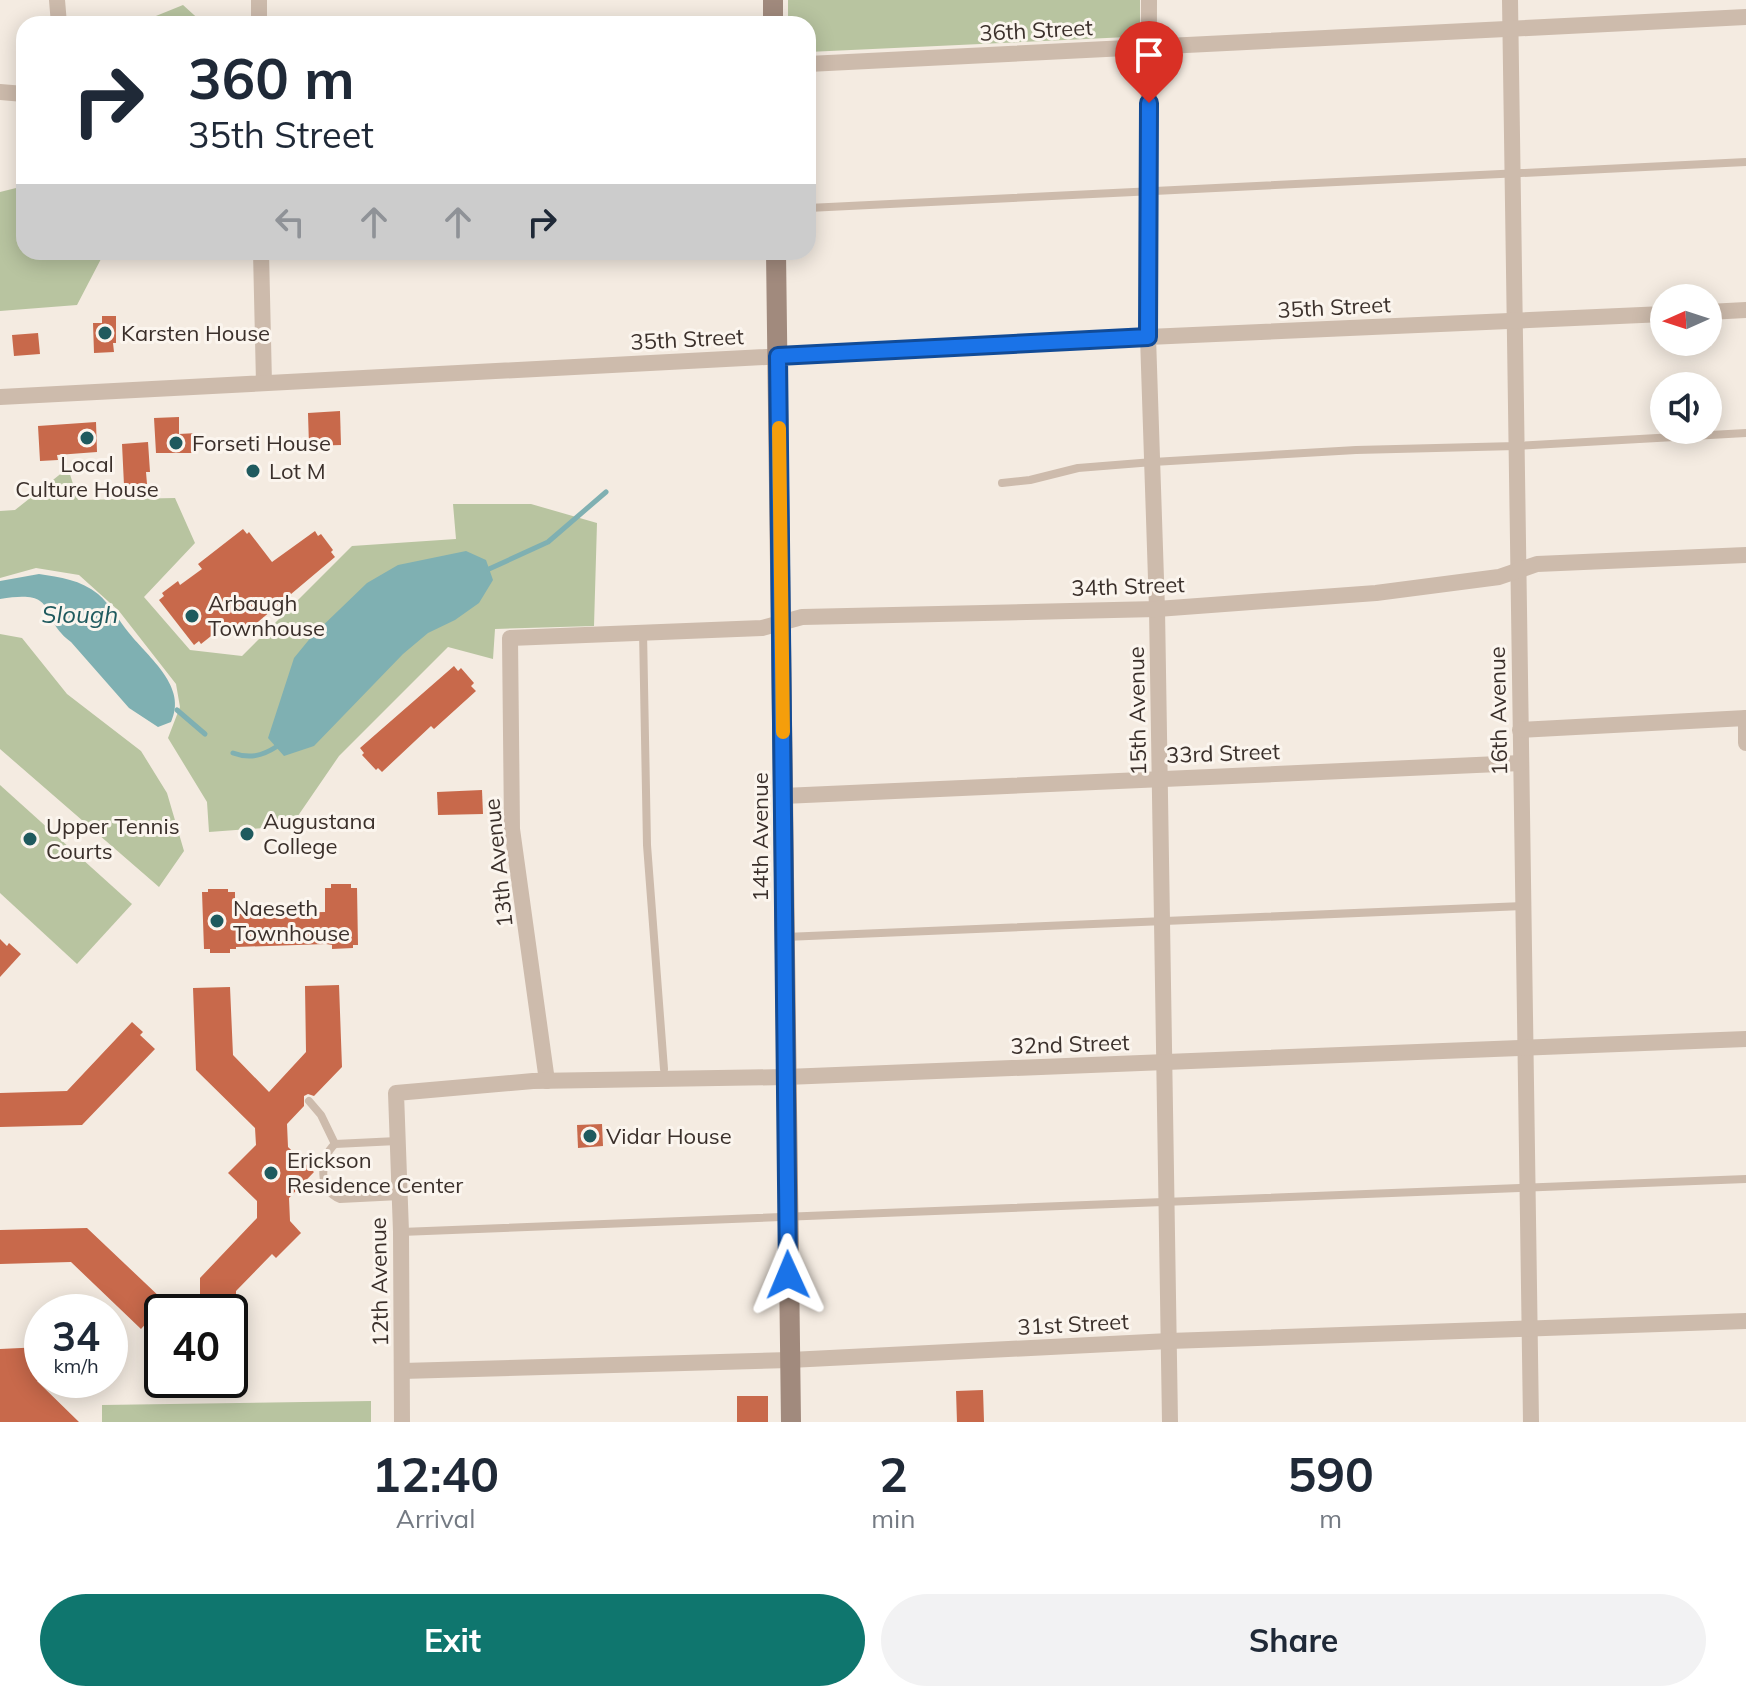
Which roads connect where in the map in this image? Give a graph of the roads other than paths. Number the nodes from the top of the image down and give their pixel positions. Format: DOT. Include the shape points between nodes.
graph roads {
  1 [pos="1149,0"];
  2 [pos="1510,0"];
  3 [pos="1746,17"];
  4 [pos="1511,28"];
  5 [pos="1149,46"];
  6 [pos="816,64"];
  7 [pos="1746,162"];
  8 [pos="1512,173"];
  9 [pos="1149,190"];
  10 [pos="816,208"];
  11 [pos="261,260"];
  12 [pos="776,260"];
  13 [pos="1746,310"];
  14 [pos="1722,311"];
  15 [pos="1650,315"];
  16 [pos="1514,321"];
  17 [pos="1148,337"];
  18 [pos="778,356"];
  19 [pos="264,383"];
  20 [pos="0,397"];
  21 [pos="1746,433"];
  22 [pos="1516,446"];
  23 [pos="1153,462"];
  24 [pos="1002,483"];
  25 [pos="1746,555"];
  26 [pos="1518,571"];
  27 [pos="1157,609"];
  28 [pos="782,623"];
  29 [pos="643,631"];
  30 [pos="510,638"];
  31 [pos="1746,718"];
  32 [pos="1520,730"];
  33 [pos="1746,743"];
  34 [pos="1521,763"];
  35 [pos="1160,778"];
  36 [pos="783,796"];
  37 [pos="1523,906"];
  38 [pos="1163,921"];
  39 [pos="784,937"];
  40 [pos="1746,1039"];
  41 [pos="1524,1047"];
  42 [pos="1165,1062"];
  43 [pos="664,1069"];
  44 [pos="786,1077"];
  45 [pos="547,1081"];
  46 [pos="396,1093"];
  47 [pos="309,1101"];
  48 [pos="398,1141"];
  49 [pos="335,1144"];
  50 [pos="1746,1179"];
  51 [pos="1529,1187"];
  52 [pos="400,1196"];
  53 [pos="1167,1202"];
  54 [pos="787,1218"];
  55 [pos="401,1232"];
  56 [pos="1746,1321"];
  57 [pos="1531,1329"];
  58 [pos="1169,1341"];
  59 [pos="790,1360"];
  60 [pos="402,1371"];
  61 [pos="402,1422"];
  62 [pos="791,1422"];
  63 [pos="1170,1422"];
  64 [pos="1531,1422"];
  1 -- 5 [label="street, 15th Avenue"];
  2 -- 4 [label="street, 16th Avenue"];
  3 -- 4 [label="street, 36th Street"];
  4 -- 5 [label="street, 36th Street"];
  4 -- 8 [label="street, 16th Avenue"];
  5 -- 6 [label="street, 36th Street"];
  5 -- 9 [label="street, 15th Avenue"];
  7 -- 8 [label="lane"];
  8 -- 9 [label="lane"];
  8 -- 16 [label="street, 16th Avenue"];
  9 -- 10 [label="lane"];
  9 -- 17 [label="street, 15th Avenue"];
  11 -- 19 [label="street"];
  12 -- 18 [label="street, 14th Avenue"];
  13 -- 14 [label="street"];
  15 -- 16 [label="street, 35th Street"];
  16 -- 17 [label="street, 35th Street"];
  16 -- 22 [label="street, 16th Avenue"];
  17 -- 18 [label="street, 35th Street"];
  17 -- 23 [label="street, 15th Avenue"];
  18 -- 19 [label="street, 35th Street"];
  18 -- 28 [label="street, 14th Avenue"];
  19 -- 20 [label="street, 35th Street"];
  21 -- 22 [label="lane"];
  22 -- 23 [label="lane"];
  22 -- 26 [label="street, 16th Avenue"];
  23 -- 24 [label="lane" via="1078,468"];
  23 -- 27 [label="street, 15th Avenue"];
  25 -- 26 [label="street, 34th Street" via="1537,564"];
  26 -- 27 [label="street, 34th Street" via="1376,593"];
  26 -- 32 [label="street, 16th Avenue"];
  27 -- 28 [label="street, 34th Street" via="802,617"];
  27 -- 35 [label="street, 15th Avenue"];
  28 -- 29 [label="street, 34th Street"];
  28 -- 36 [label="street, 14th Avenue"];
  29 -- 30 [label="street, 34th Street"];
  29 -- 43 [label="lane" via="647,845"];
  30 -- 45 [label="street, 13th Avenue" via="512,829"];
  31 -- 32 [label="street"];
  31 -- 33 [label="street"];
  32 -- 34 [label="street, 16th Avenue"];
  34 -- 35 [label="street, 33rd Street"];
  34 -- 37 [label="street, 16th Avenue"];
  35 -- 36 [label="street, 33rd Street"];
  35 -- 38 [label="street, 15th Avenue"];
  36 -- 39 [label="street, 14th Avenue"];
  37 -- 38 [label="lane"];
  37 -- 41 [label="street, 16th Avenue"];
  38 -- 39 [label="lane"];
  38 -- 42 [label="street, 15th Avenue"];
  39 -- 44 [label="street, 14th Avenue"];
  40 -- 41 [label="street, 32nd Street"];
  41 -- 42 [label="street, 32nd Street"];
  41 -- 51 [label="street, 16th Avenue"];
  42 -- 44 [label="street, 32nd Street"];
  42 -- 53 [label="street, 15th Avenue"];
  44 -- 45 [label="street, 32nd Street"];
  44 -- 54 [label="street, 14th Avenue"];
  45 -- 46 [label="street, 32nd Street"];
  46 -- 48 [label="street, 12th Avenue"];
  47 -- 49 [label="lane"];
  48 -- 49 [label="lane"];
  48 -- 52 [label="street, 12th Avenue"];
  49 -- 52 [label="lane" via="324,1159 325,1184 333,1196"];
  50 -- 51 [label="lane"];
  51 -- 53 [label="lane"];
  51 -- 57 [label="street, 16th Avenue"];
  52 -- 55 [label="street, 12th Avenue"];
  53 -- 54 [label="lane"];
  53 -- 58 [label="street, 15th Avenue"];
  54 -- 55 [label="lane"];
  54 -- 59 [label="street, 14th Avenue"];
  55 -- 60 [label="street, 12th Avenue"];
  56 -- 57 [label="street, 31st Street"];
  57 -- 58 [label="street, 31st Street"];
  57 -- 64 [label="street, 16th Avenue"];
  58 -- 59 [label="street, 31st Street"];
  58 -- 63 [label="street, 15th Avenue"];
  59 -- 60 [label="street, 31st Street"];
  59 -- 62 [label="street, 14th Avenue"];
  60 -- 61 [label="street, 12th Avenue"];
}
